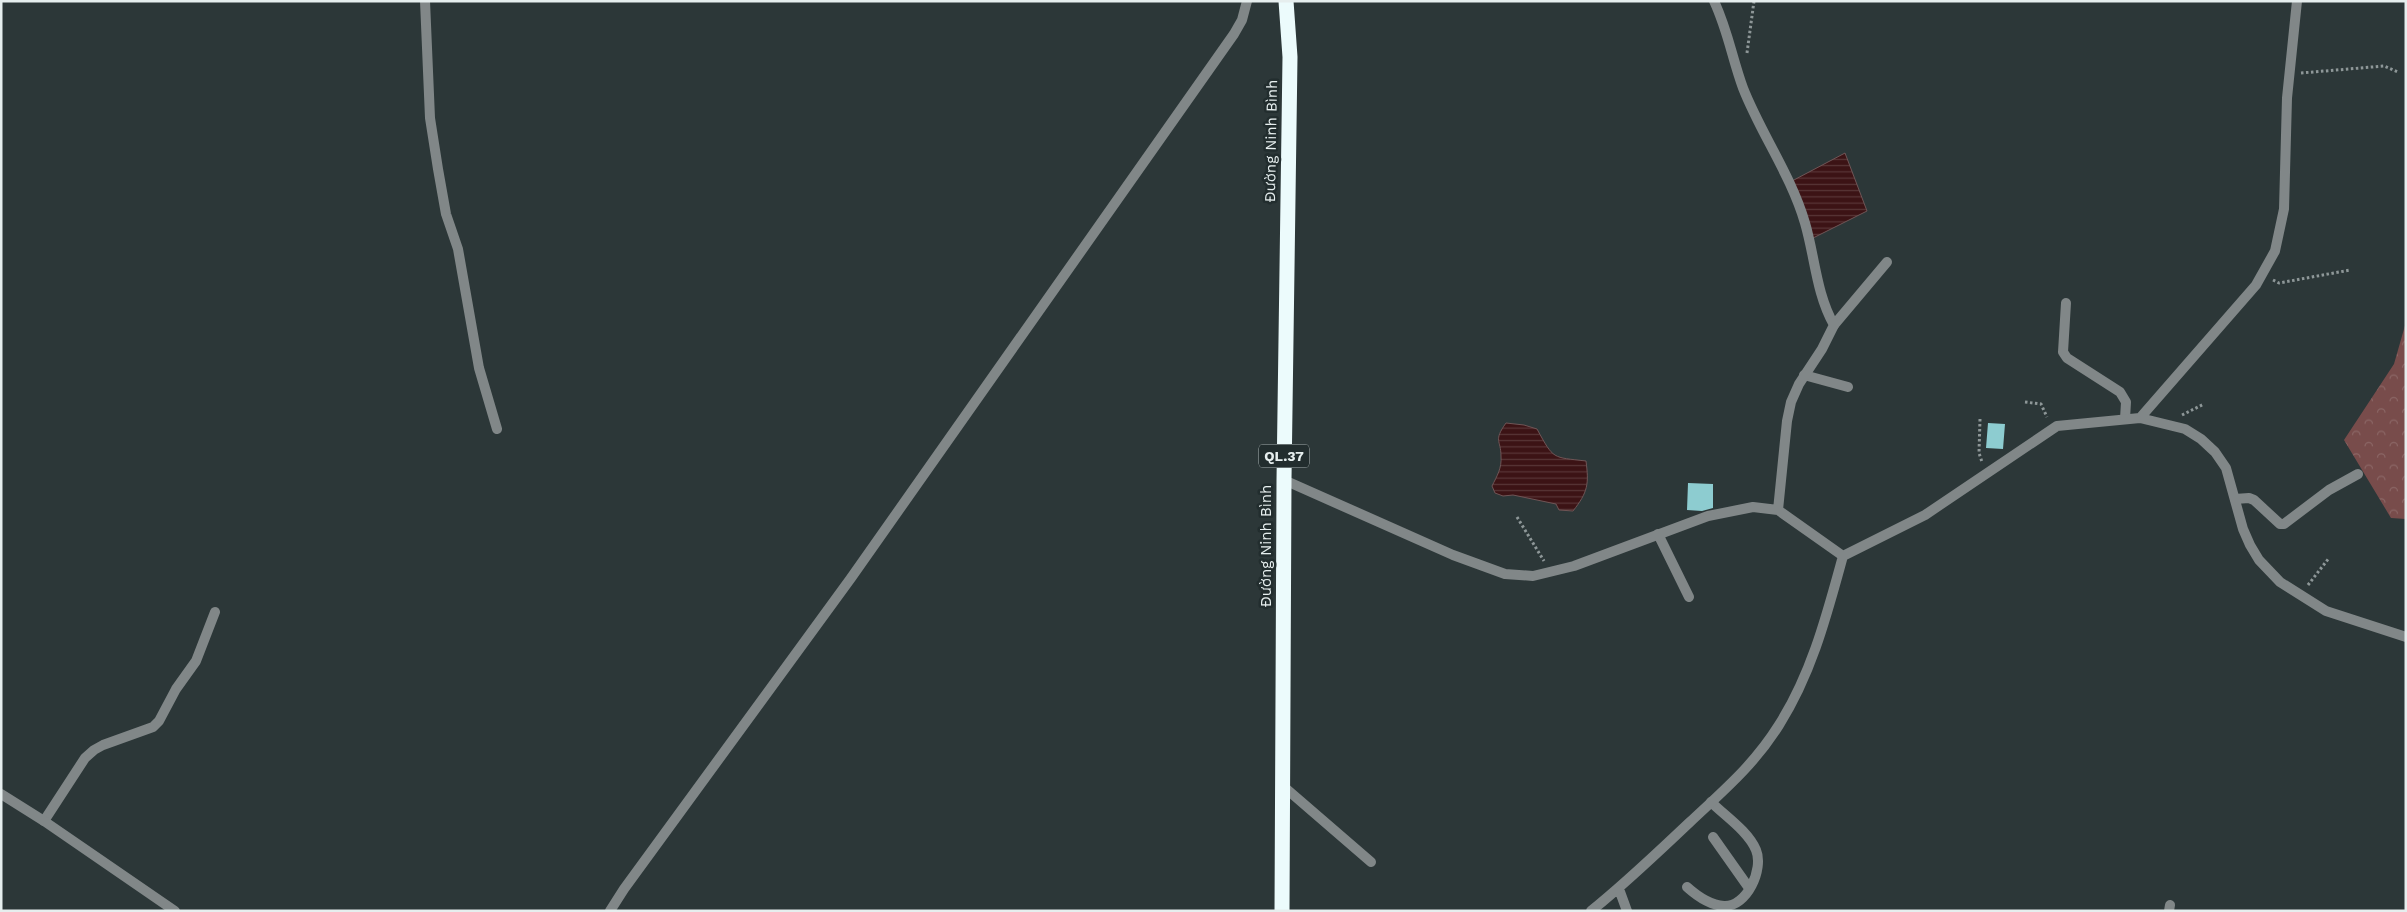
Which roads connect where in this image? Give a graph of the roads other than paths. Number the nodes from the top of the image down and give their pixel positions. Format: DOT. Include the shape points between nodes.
graph roads {
  1 [pos="425,1"];
  2 [pos="1247,1"];
  3 [pos="1286,1"];
  4 [pos="1714,1"];
  5 [pos="2297,1"];
  6 [pos="1887,262"];
  7 [pos="2066,303"];
  8 [pos="1834,324"];
  9 [pos="1804,375"];
  10 [pos="1848,387"];
  11 [pos="2140,418"];
  12 [pos="2125,419"];
  13 [pos="497,429"];
  14 [pos="2358,474"];
  15 [pos="1284,480"];
  16 [pos="2235,499"];
  17 [pos="1778,510"];
  18 [pos="1658,534"];
  19 [pos="1843,556"];
  20 [pos="1689,597"];
  21 [pos="215,612"];
  22 [pos="2406,637"];
  23 [pos="1283,786"];
  24 [pos="1,794"];
  25 [pos="1711,802"];
  26 [pos="44,821"];
  27 [pos="1713,837"];
  28 [pos="1371,862"];
  29 [pos="1687,887"];
  30 [pos="1749,888"];
  31 [pos="1619,889"];
  32 [pos="175,911"];
  33 [pos="610,911"];
  34 [pos="1282,911"];
  35 [pos="1592,911"];
  36 [pos="1628,911"];
  1 -- 13 [label="street" via="430,118 438,169 446,214 458,249 479,368"];
  2 -- 33 [label="street" via="1234,34 851,578"];
  3 -- 15 [label="highway, Đường Ninh Bình / QL.37" via="1290,56"];
  4 -- 8 [label="street" via="1725,25 1743,87 1805,222 1820,293"];
  5 -- 11 [label="street" via="2289,74 2284,210 2274,251 2256,285"];
  6 -- 8 [label="street"];
  7 -- 12 [label="street" via="2063,352 2067,358 2120,392 2126,402"];
  8 -- 9 [label="street"];
  9 -- 10 [label="street"];
  9 -- 17 [label="street" via="1791,402 1787,421"];
  11 -- 12 [label="street"];
  11 -- 16 [label="street" via="2185,429 2201,439 2226,468"];
  12 -- 19 [label="street" via="2068,424 2051,429 1924,515"];
  14 -- 16 [label="street" via="2329,490 2284,524 2249,498"];
  15 -- 18 [label="street" via="1453,555 1505,574 1534,576 1574,566"];
  15 -- 23 [label="highway, Đường Ninh Bình / QL.37"];
  16 -- 22 [label="street" via="2243,529 2259,560 2280,582 2326,611"];
  17 -- 18 [label="street" via="1753,507 1708,516"];
  17 -- 19 [label="street"];
  18 -- 20 [label="street"];
  19 -- 25 [label="street" via="1822,632 1791,705 1747,770"];
  21 -- 26 [label="street" via="196,661 159,721 153,727 103,745 85,758"];
  23 -- 28 [label="street"];
  23 -- 34 [label="highway, Đường Ninh Bình / QL.37"];
  24 -- 26 [label="street"];
  25 -- 30 [label="street" via="1756,850 1756,878"];
  25 -- 31 [label="street"];
  26 -- 32 [label="street"];
  27 -- 30 [label="street"];
  29 -- 30 [label="street" via="1703,900 1725,906 1737,903"];
  31 -- 35 [label="street"];
  31 -- 36 [label="street"];
}
